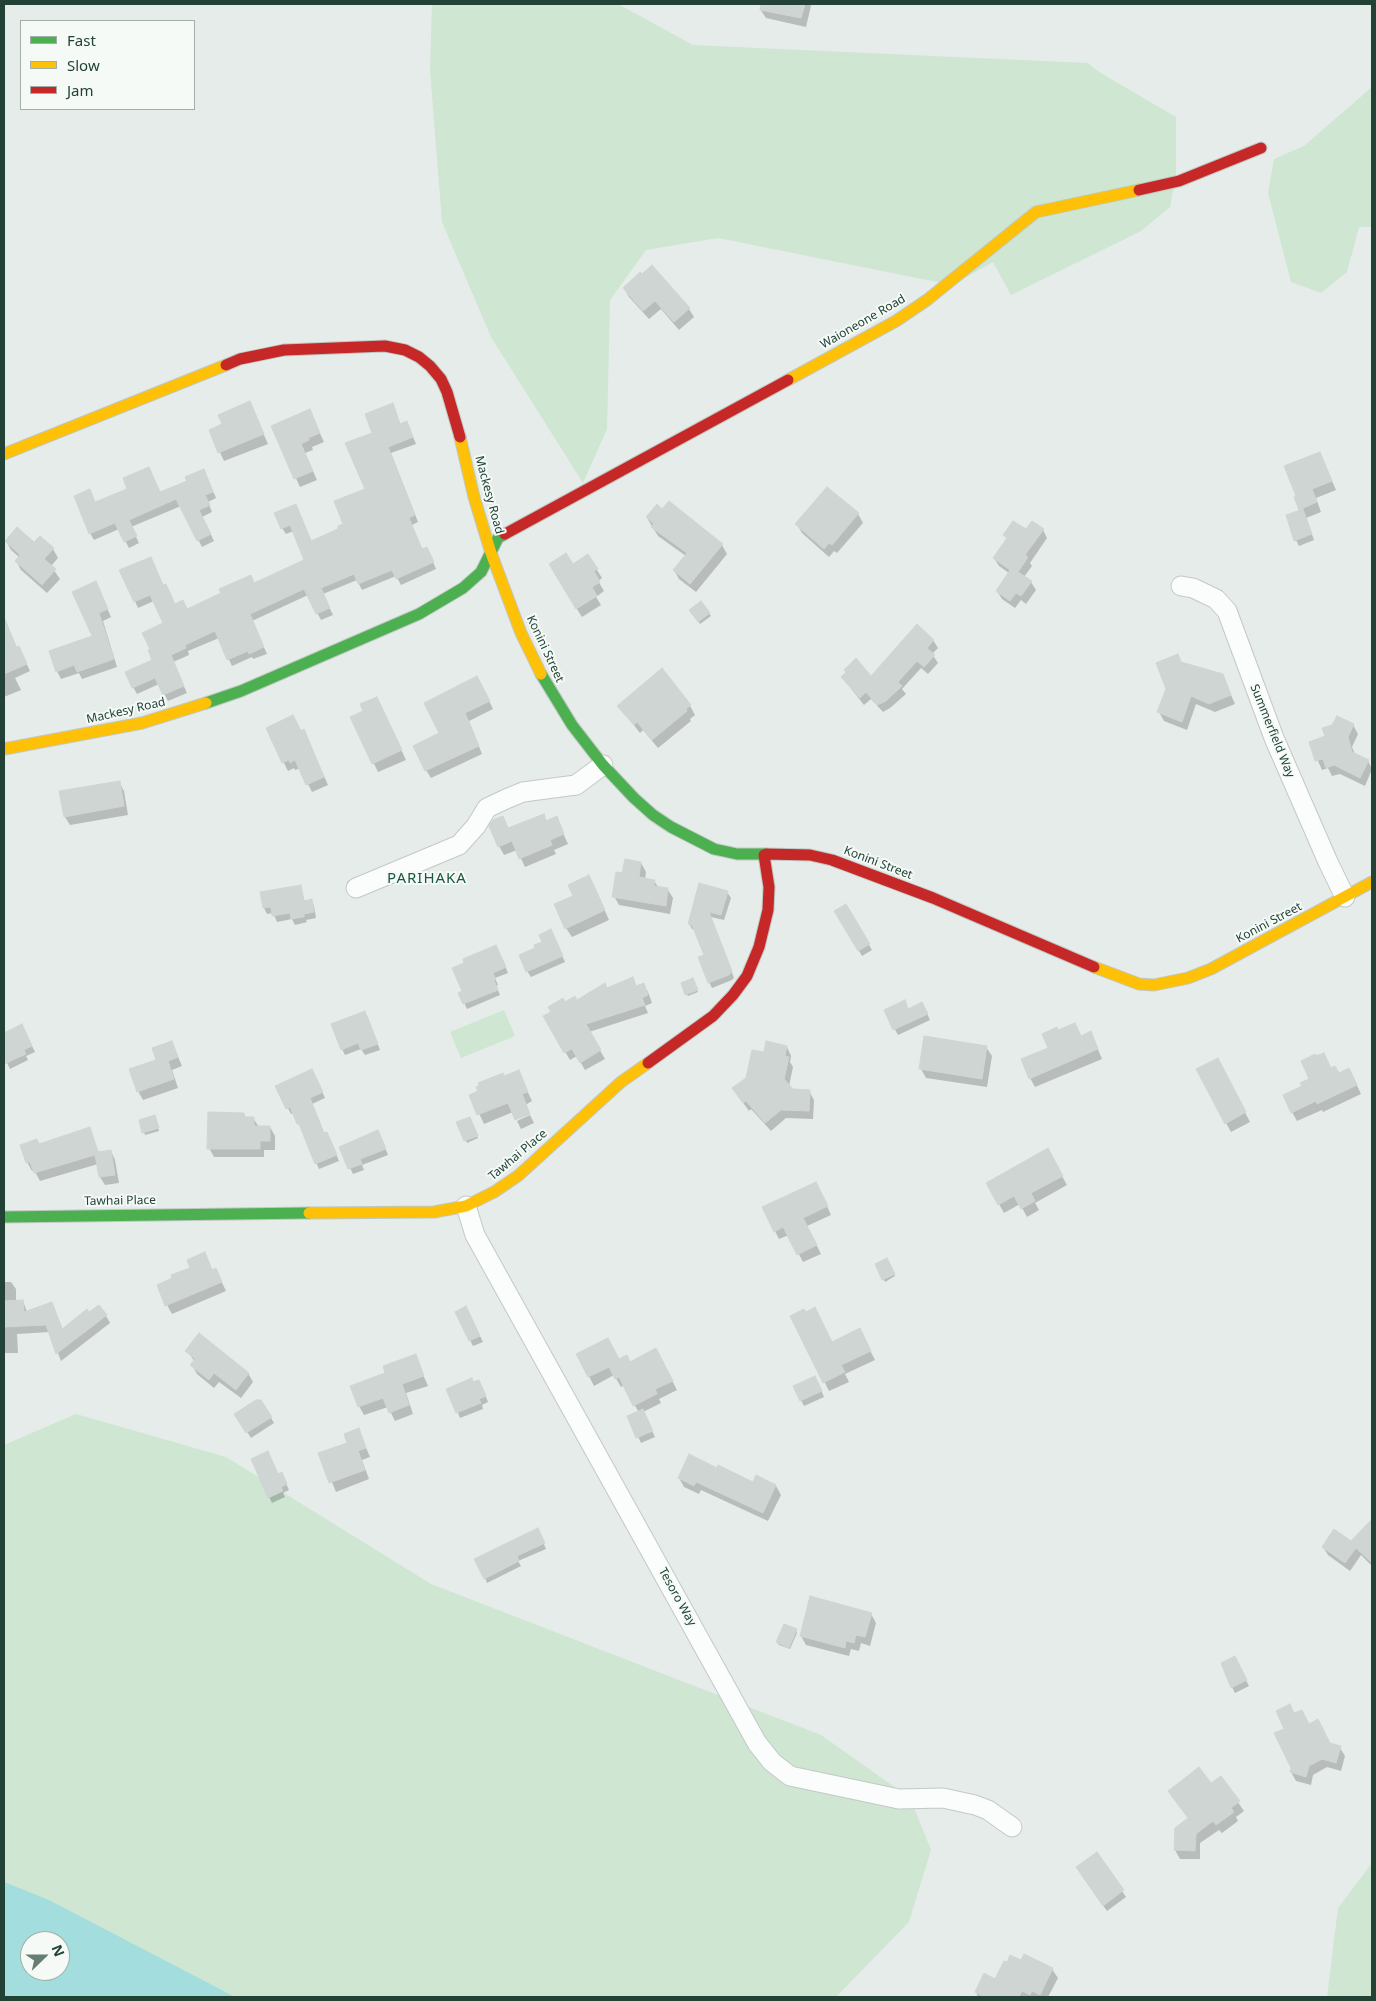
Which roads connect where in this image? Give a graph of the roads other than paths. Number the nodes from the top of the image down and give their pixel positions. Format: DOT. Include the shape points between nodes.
graph roads {
  1 [pos="1261,148"];
  2 [pos="4,454"];
  3 [pos="491,554"];
  4 [pos="1181,586"];
  5 [pos="4,749"];
  6 [pos="602,765"];
  7 [pos="764,855"];
  8 [pos="1372,882"];
  9 [pos="356,888"];
  10 [pos="1345,897"];
  11 [pos="466,1206"];
  12 [pos="4,1217"];
  13 [pos="1012,1827"];
  1 -- 3 [label="street, Waioneone Road" via="1179,181 1036,212 927,300 896,320 498,538"];
  2 -- 3 [label="street, Mackesy Road" via="240,359 284,350 385,346 405,350 430,366 444,386"];
  3 -- 5 [label="street, Mackesy Road" via="481,572 463,588 420,614 241,692 142,724"];
  3 -- 6 [label="street, Konini Street" via="532,658 559,707"];
  4 -- 10 [label="street, Summerfield Way" via="1216,598 1227,611 1274,738"];
  6 -- 7 [label="street, Konini Street" via="634,798 671,827 714,849"];
  6 -- 9 [label="street" via="576,784 523,792 500,802 488,808 460,845"];
  7 -- 10 [label="street, Konini Street" via="810,855 832,860 1139,984 1182,980 1211,969"];
  7 -- 11 [label="street, Tawhai Place" via="769,888 768,910 760,947 734,995 713,1016 621,1082 519,1174"];
  8 -- 10 [label="street, Konini Street"];
  11 -- 12 [label="street, Tawhai Place" via="434,1212"];
  11 -- 13 [label="street, Tesoro Way" via="480,1243 758,1743 772,1762 790,1776 899,1800 943,1798 975,1805"];
}
